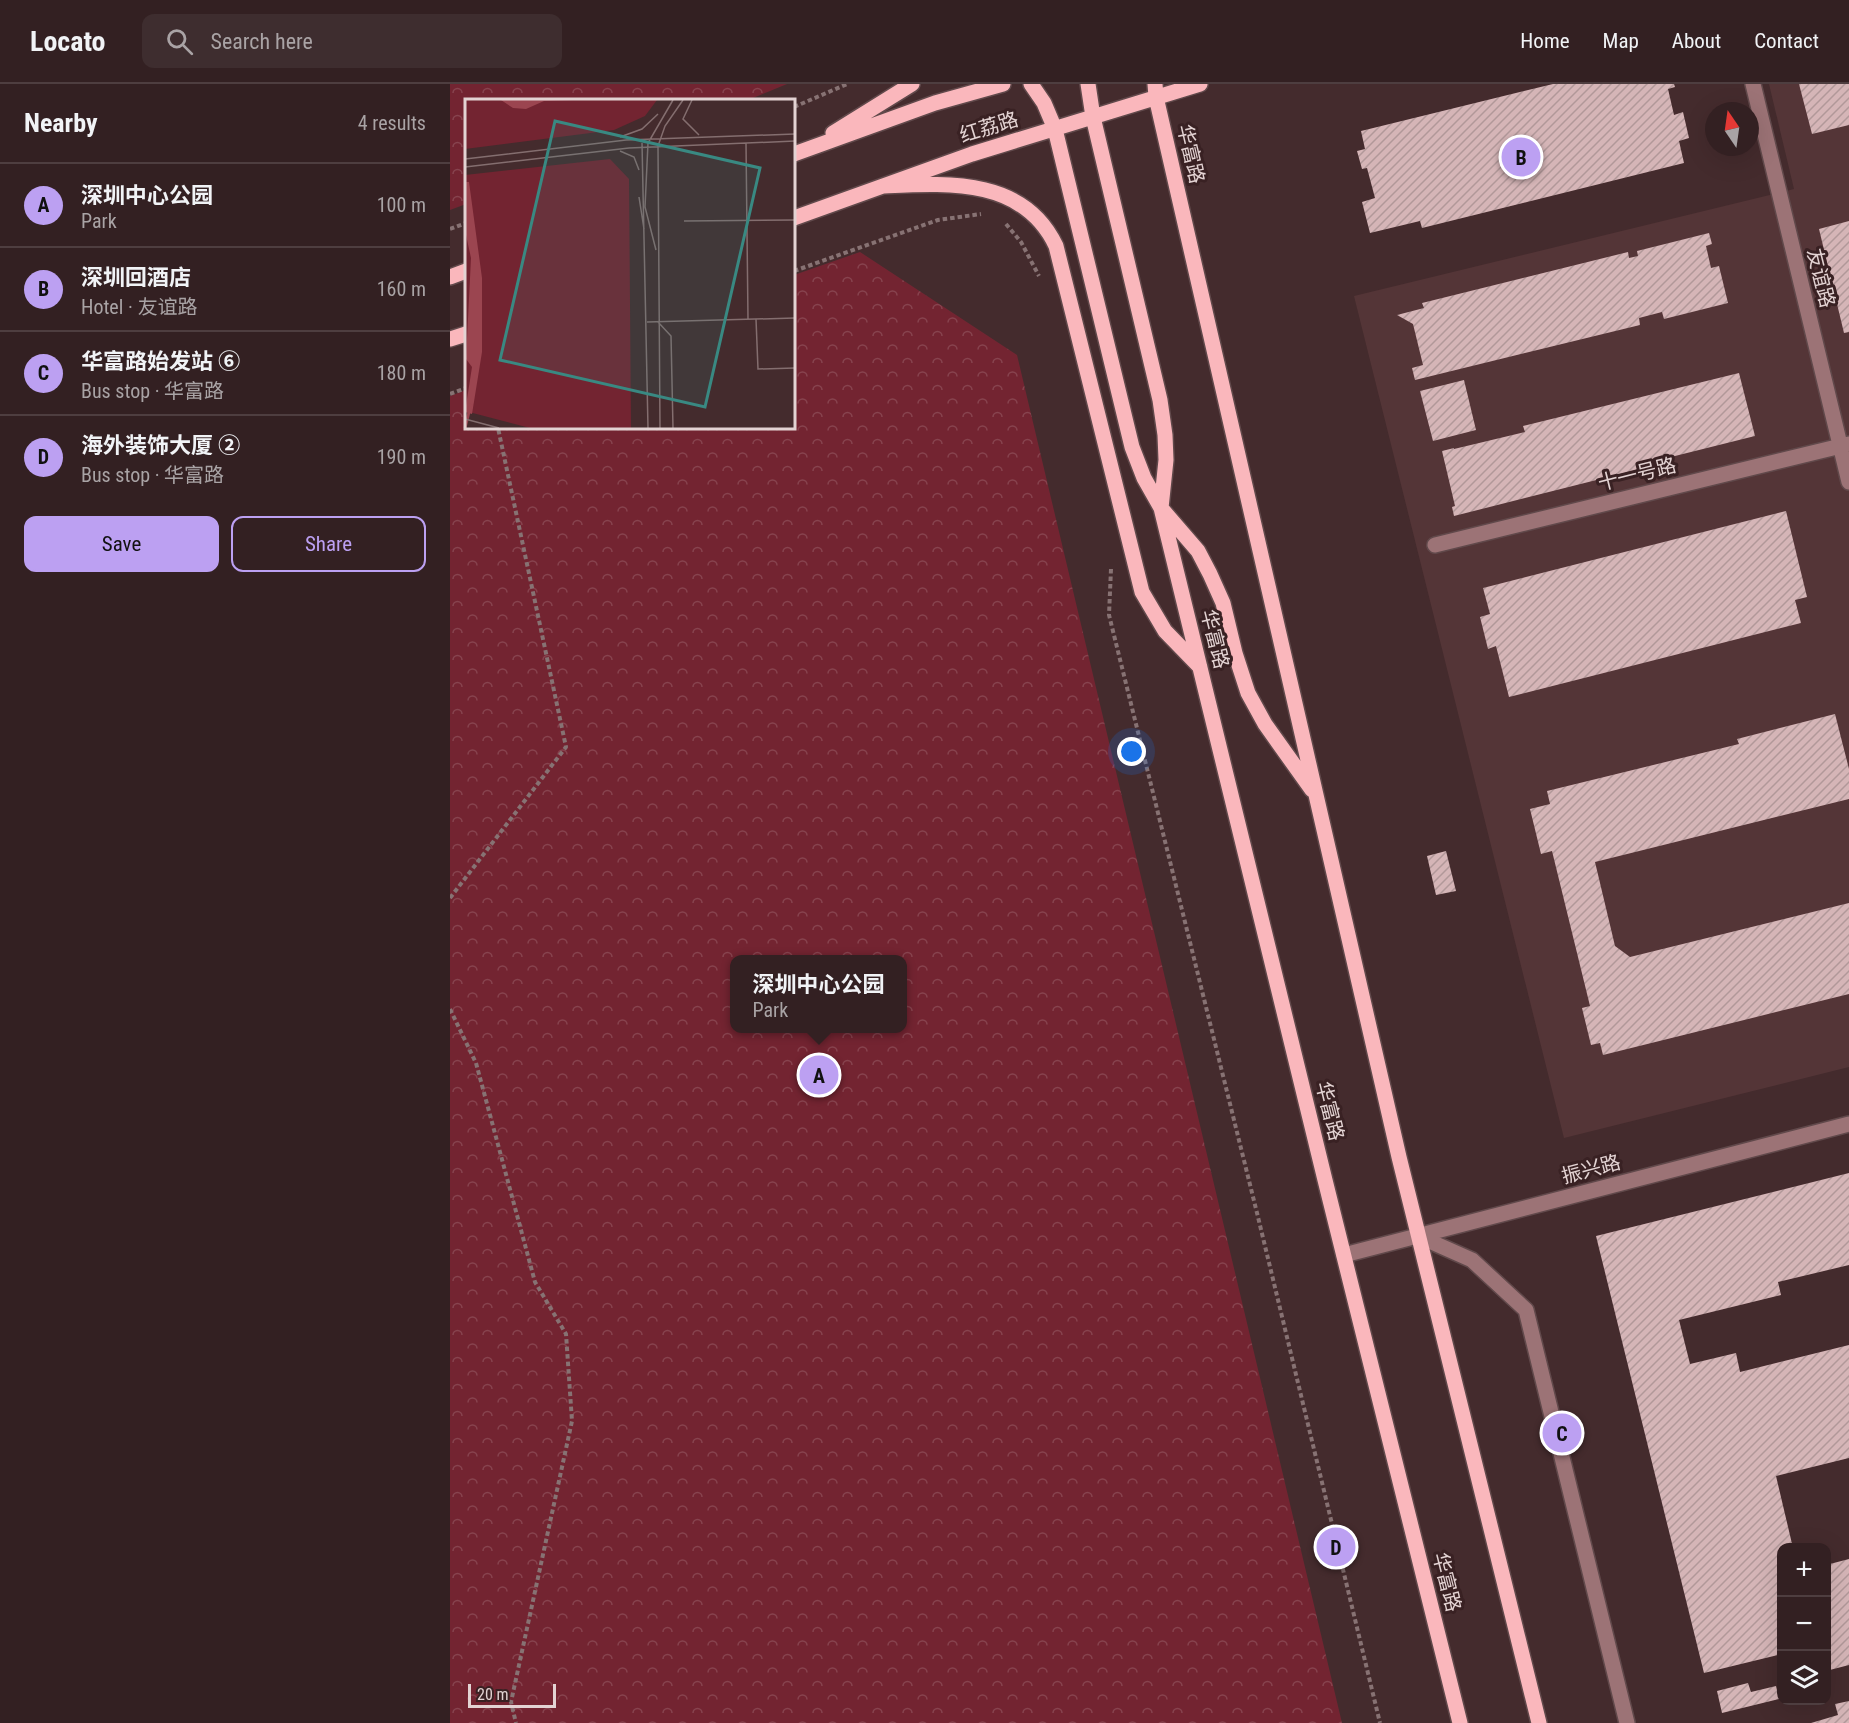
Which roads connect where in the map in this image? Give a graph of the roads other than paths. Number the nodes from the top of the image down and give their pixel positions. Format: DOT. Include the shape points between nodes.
graph roads {
  1 [pos="912,84"];
  2 [pos="1003,84"];
  3 [pos="1031,84"];
  4 [pos="1088,84"];
  5 [pos="1200,84"];
  6 [pos="1753,84"];
  7 [pos="1155,91"];
  8 [pos="1093,117"];
  9 [pos="1055,129"];
  10 [pos="801,151"];
  11 [pos="884,186"];
  12 [pos="795,218"];
  13 [pos="465,271"];
  14 [pos="450,277"];
  15 [pos="465,334"];
  16 [pos="450,339"];
  17 [pos="1845,445"];
  18 [pos="1849,482"];
  19 [pos="1161,508"];
  20 [pos="1435,545"];
  21 [pos="1200,667"];
  22 [pos="1316,795"];
  23 [pos="1849,1124"];
  24 [pos="1418,1236"];
  25 [pos="1344,1255"];
  26 [pos="1460,1723"];
  27 [pos="1539,1723"];
  28 [pos="1627,1723"];
  1 -- 10 [label="main road"];
  2 -- 10 [label="main road, 红荔路"];
  3 -- 9 [label="main road, 华富路"];
  4 -- 8 [label="main road, 华富路"];
  5 -- 7 [label="main road, 红荔路"];
  6 -- 17 [label="street, 友谊路"];
  7 -- 8 [label="main road, 红荔路"];
  7 -- 22 [label="main road, 华富路"];
  8 -- 9 [label="main road, 红荔路"];
  8 -- 19 [label="main road, 华富路" via="1160,400 1166,460"];
  9 -- 11 [label="main road, 红荔路"];
  9 -- 19 [label="main road, 华富路" via="1132,447"];
  11 -- 12 [label="main road, 红荔路"];
  11 -- 21 [label="main road" via="933,183 988,191 1015,200 1049,231 1056,246 1142,592 1165,631"];
  13 -- 14 [label="main road"];
  15 -- 16 [label="main road"];
  17 -- 18 [label="street, 友谊路"];
  17 -- 20 [label="street, 十一号路"];
  19 -- 21 [label="main road, 华富路"];
  19 -- 22 [label="main road, 华富路" via="1198,551 1223,603 1248,693 1265,724"];
  21 -- 25 [label="main road, 华富路"];
  22 -- 24 [label="main road, 华富路"];
  23 -- 24 [label="street, 振兴路"];
  24 -- 25 [label="street, 振兴路"];
  24 -- 27 [label="main road, 华富路"];
  24 -- 28 [label="street" via="1472,1260 1526,1310"];
  25 -- 26 [label="main road, 华富路"];
}
